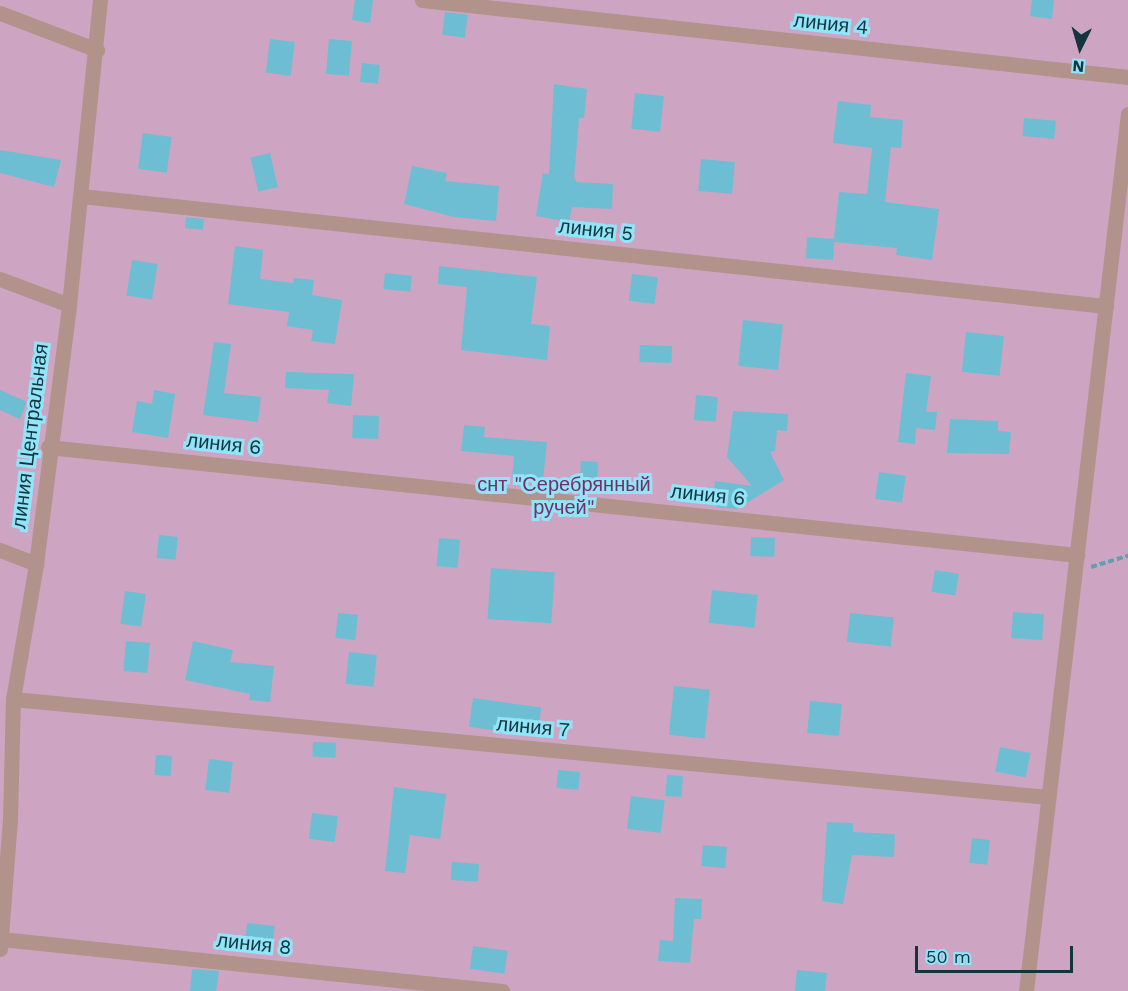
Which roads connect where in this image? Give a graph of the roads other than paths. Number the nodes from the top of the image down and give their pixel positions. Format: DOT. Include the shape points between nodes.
graph roads {
  1 [pos="100,0"];
  2 [pos="422,0"];
  3 [pos="0,13"];
  4 [pos="97,50"];
  5 [pos="1128,77"];
  6 [pos="1128,114"];
  7 [pos="81,196"];
  8 [pos="0,279"];
  9 [pos="69,305"];
  10 [pos="1106,306"];
  11 [pos="48,447"];
  12 [pos="0,550"];
  13 [pos="1076,561"];
  14 [pos="36,564"];
  15 [pos="13,699"];
  16 [pos="1048,797"];
  17 [pos="5,818"];
  18 [pos="1,944"];
  19 [pos="502,991"];
  20 [pos="1026,991"];
  1 -- 4 [label="street, линия Центральная"];
  2 -- 5 [label="street, линия 4"];
  3 -- 4 [label="street"];
  4 -- 7 [label="street, линия Центральная"];
  6 -- 10 [label="street"];
  7 -- 9 [label="street, линия Центральная"];
  7 -- 10 [label="street, линия 5"];
  8 -- 9 [label="street"];
  9 -- 11 [label="street, линия Центральная"];
  10 -- 13 [label="street"];
  11 -- 13 [label="street, линия 6"];
  11 -- 14 [label="street, линия Центральная"];
  12 -- 14 [label="street"];
  13 -- 16 [label="street"];
  14 -- 15 [label="street, линия Центральная"];
  15 -- 16 [label="street, линия 7"];
  15 -- 17 [label="street, линия Центральная"];
  16 -- 20 [label="street"];
  17 -- 18 [label="street, линия Центральная"];
  18 -- 19 [label="street, линия 8"];
}
